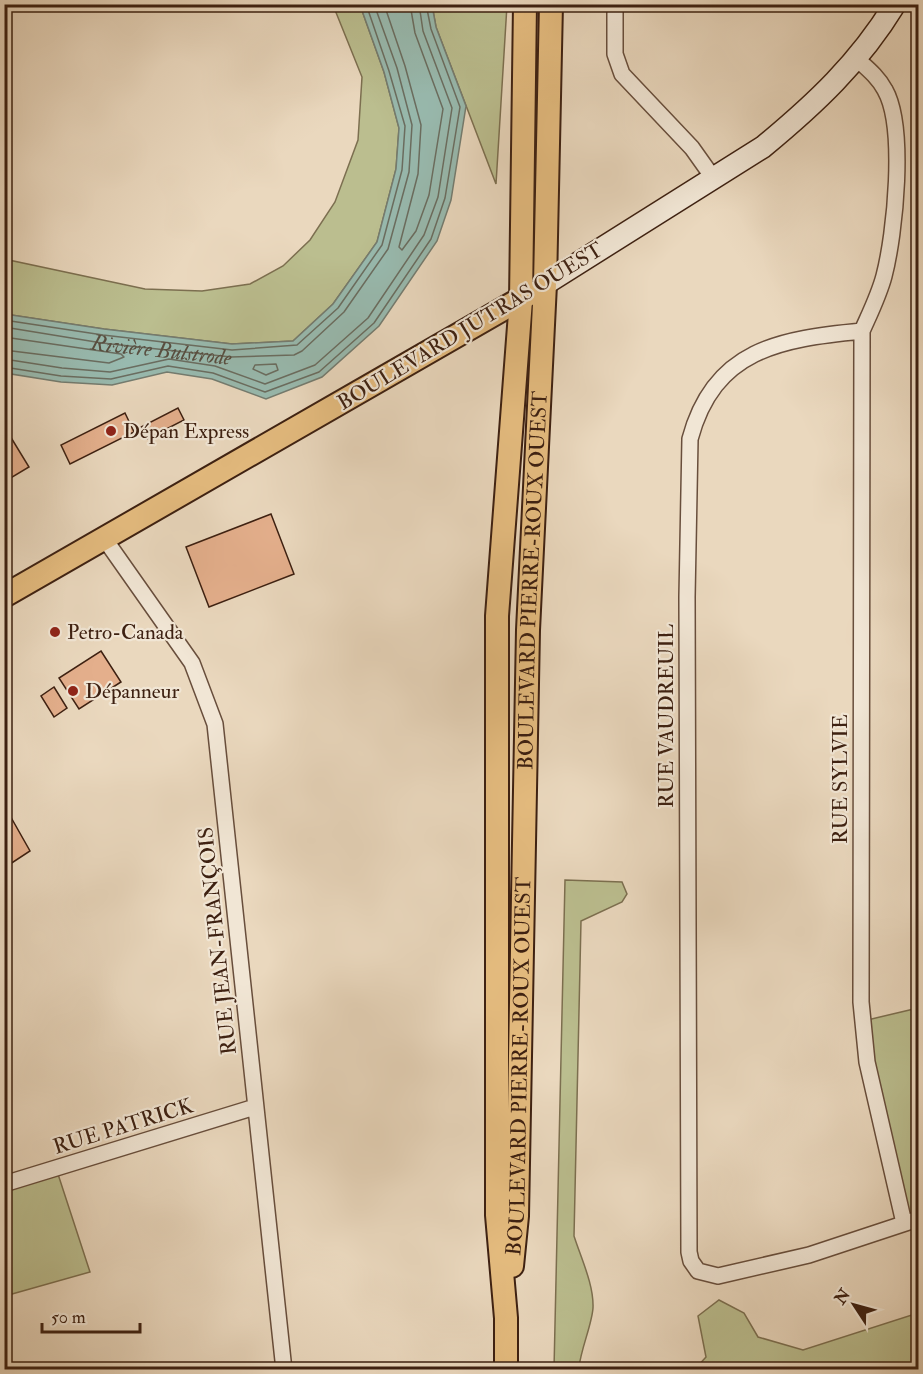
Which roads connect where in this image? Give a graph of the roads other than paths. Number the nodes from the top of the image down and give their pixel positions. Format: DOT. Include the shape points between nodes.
graph roads {
  1 [pos="525,4"];
  2 [pos="551,4"];
  3 [pos="615,4"];
  4 [pos="895,4"];
  5 [pos="858,60"];
  6 [pos="714,179"];
  7 [pos="545,284"];
  8 [pos="521,300"];
  9 [pos="862,331"];
  10 [pos="104,538"];
  11 [pos="4,596"];
  12 [pos="255,1107"];
  13 [pos="4,1184"];
  14 [pos="911,1221"];
  15 [pos="506,1318"];
  16 [pos="284,1370"];
  17 [pos="506,1370"];
  1 -- 8 [label="main road, BOULEVARD PIERRE-ROUX OUEST"];
  2 -- 7 [label="main road, BOULEVARD PIERRE-ROUX OUEST"];
  3 -- 6 [label="street" via="615,54 622,74 692,148"];
  4 -- 5 [label="main road, BOULEVARD JUTRAS OUEST"];
  5 -- 6 [label="main road, BOULEVARD JUTRAS OUEST" via="763,147"];
  5 -- 9 [label="street" via="874,74 892,107 896,194 884,276"];
  6 -- 7 [label="main road, BOULEVARD JUTRAS OUEST"];
  7 -- 8 [label="main road, BOULEVARD JUTRAS OUEST"];
  7 -- 15 [label="main road, BOULEVARD PIERRE-ROUX OUEST" via="528,630 517,1216"];
  8 -- 10 [label="main road, BOULEVARD JUTRAS OUEST"];
  8 -- 15 [label="main road, BOULEVARD PIERRE-ROUX OUEST" via="498,616 497,1215"];
  9 -- 14 [label="street, RUE SYLVIE" via="861,1002 867,1062"];
  9 -- 14 [label="street, RUE VAUDREUIL" via="767,348 736,364 714,383 696,414 690,439 689,1252 698,1271 718,1276 809,1255"];
  10 -- 11 [label="main road, BOULEVARD JUTRAS OUEST"];
  10 -- 12 [label="street, RUE JEAN-FRANÇOIS" via="192,663 215,724"];
  12 -- 13 [label="street, RUE PATRICK"];
  12 -- 16 [label="street, RUE JEAN-FRANÇOIS"];
  15 -- 17 [label="main road"];
}
